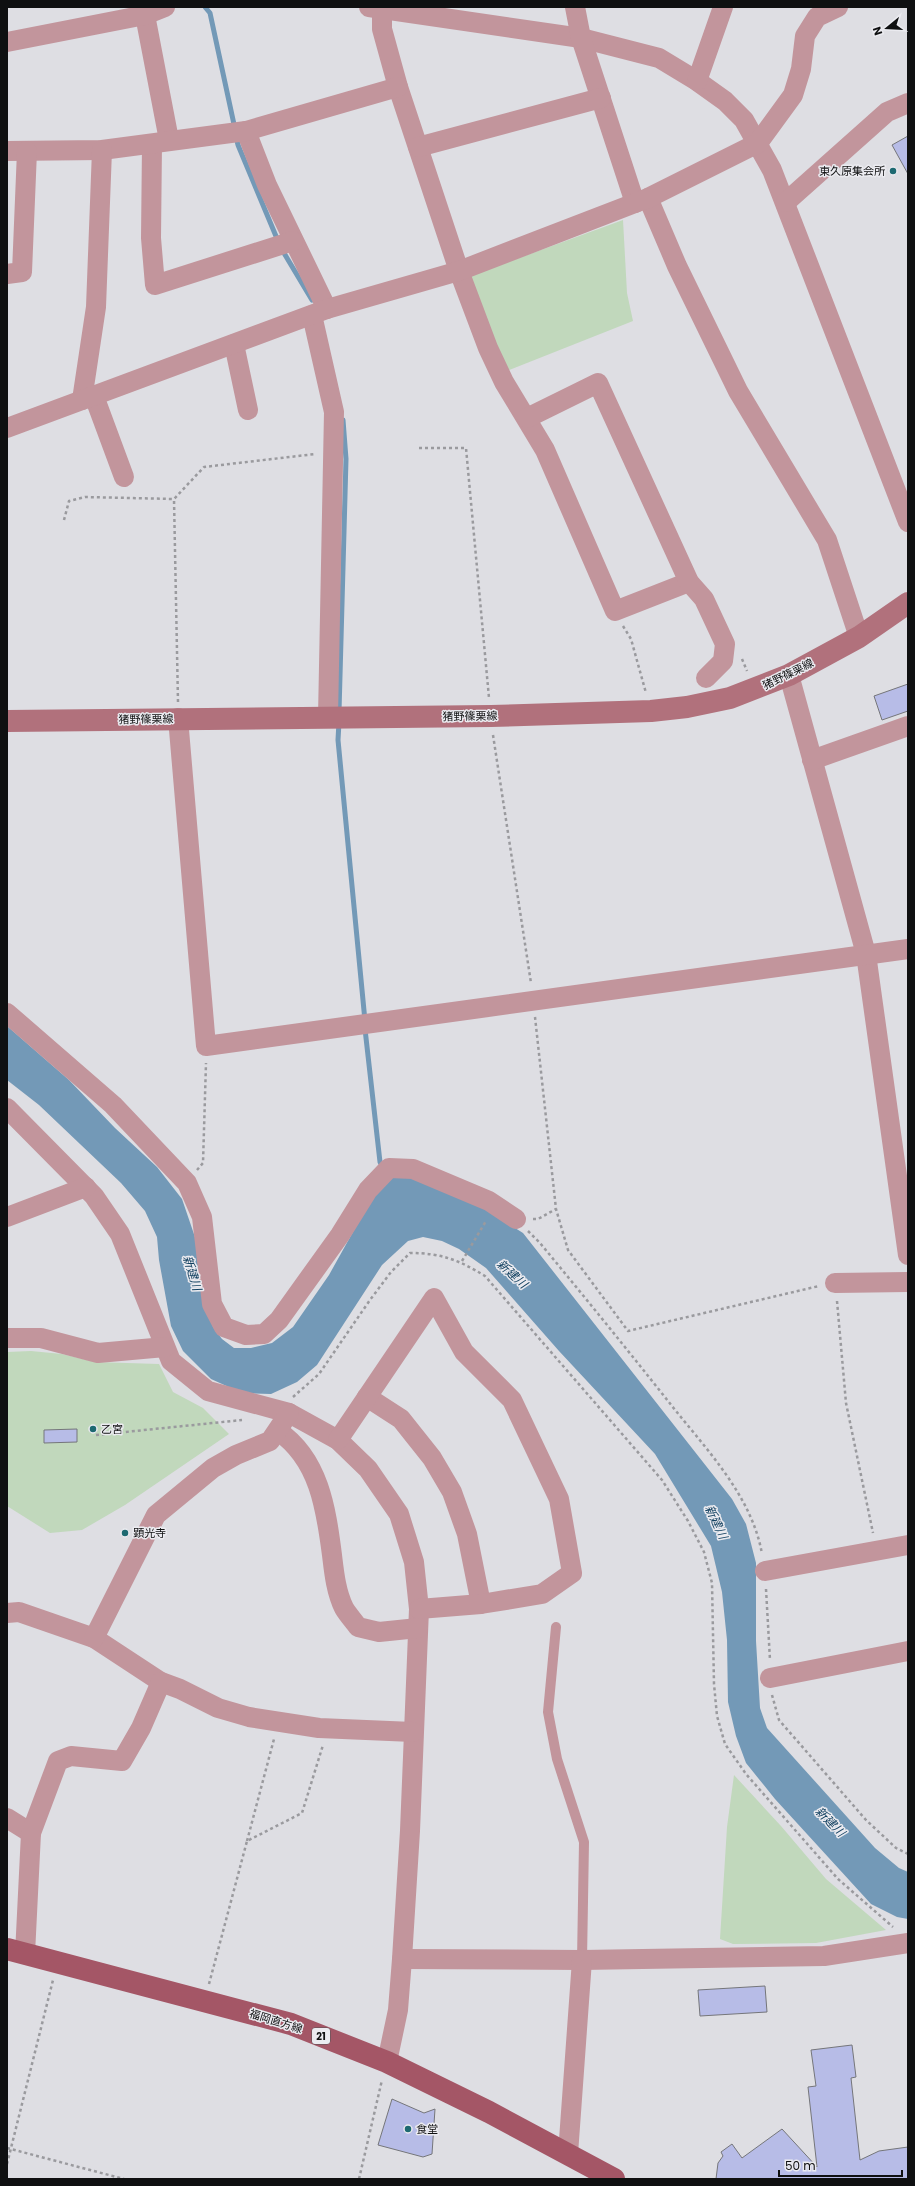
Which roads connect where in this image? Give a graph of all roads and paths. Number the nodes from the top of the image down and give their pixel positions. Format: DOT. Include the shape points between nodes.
graph roads {
  1 [pos="165,7"];
  2 [pos="575,7"];
  3 [pos="723,7"];
  4 [pos="838,7"];
  5 [pos="375,8"];
  6 [pos="145,15"];
  7 [pos="581,38"];
  8 [pos="7,42"];
  9 [pos="697,80"];
  10 [pos="398,87"];
  11 [pos="600,98"];
  12 [pos="908,103"];
  13 [pos="246,131"];
  14 [pos="160,142"];
  15 [pos="758,143"];
  16 [pos="418,147"];
  17 [pos="102,150"];
  18 [pos="7,151"];
  19 [pos="27,151"];
  20 [pos="642,201"];
  21 [pos="786,202"];
  22 [pos="293,241"];
  23 [pos="459,271"];
  24 [pos="7,274"];
  25 [pos="319,312"];
  26 [pos="234,344"];
  27 [pos="88,398"];
  28 [pos="248,410"];
  29 [pos="527,418"];
  30 [pos="7,428"];
  31 [pos="419,448"];
  32 [pos="334,452"];
  33 [pos="124,477"];
  34 [pos="174,499"];
  35 [pos="64,520"];
  36 [pos="908,522"];
  37 [pos="689,582"];
  38 [pos="908,604"];
  39 [pos="615,612"];
  40 [pos="859,637"];
  41 [pos="789,675"];
  42 [pos="706,678"];
  43 [pos="650,711"];
  44 [pos="490,716"];
  45 [pos="178,718"];
  46 [pos="328,718"];
  47 [pos="7,721"];
  48 [pos="908,726"];
  49 [pos="812,760"];
  50 [pos="908,949"];
  51 [pos="866,954"];
  52 [pos="533,1001"];
  53 [pos="7,1012"];
  54 [pos="206,1046"];
  55 [pos="7,1108"];
  56 [pos="187,1183"];
  57 [pos="86,1187"];
  58 [pos="496,1206"];
  59 [pos="556,1209"];
  60 [pos="7,1217"];
  61 [pos="516,1219"];
  62 [pos="908,1256"];
  63 [pos="462,1261"];
  64 [pos="908,1282"];
  65 [pos="835,1283"];
  66 [pos="7,1338"];
  67 [pos="165,1347"];
  68 [pos="367,1397"];
  69 [pos="289,1413"];
  70 [pos="233,1420"];
  71 [pos="278,1431"];
  72 [pos="96,1435"];
  73 [pos="338,1440"];
  74 [pos="908,1545"];
  75 [pos="876,1550"];
  76 [pos="765,1570"];
  77 [pos="481,1604"];
  78 [pos="7,1613"];
  79 [pos="418,1618"];
  80 [pos="556,1627"];
  81 [pos="94,1638"];
  82 [pos="908,1651"];
  83 [pos="770,1678"];
  84 [pos="161,1682"];
  85 [pos="278,1722"];
  86 [pos="328,1729"];
  87 [pos="413,1732"];
  88 [pos="7,1818"];
  89 [pos="31,1833"];
  90 [pos="247,1841"];
  91 [pos="908,1854"];
  92 [pos="902,1937"];
  93 [pos="16,1952"];
  94 [pos="402,1959"];
  95 [pos="582,1960"];
  96 [pos="59,1963"];
  97 [pos="205,2000"];
  98 [pos="387,2062"];
  99 [pos="7,2148"];
  100 [pos="11,2149"];
  101 [pos="568,2154"];
  102 [pos="7,2164"];
  103 [pos="124,2179"];
  104 [pos="359,2179"];
  105 [pos="614,2179"];
  1 -- 6 [label="street"];
  2 -- 7 [label="street"];
  3 -- 9 [label="street"];
  4 -- 15 [label="street" via="817,18 805,36 801,69 793,95"];
  5 -- 7 [label="street"];
  5 -- 10 [label="street"];
  6 -- 8 [label="street"];
  6 -- 14 [label="street"];
  7 -- 9 [label="street" via="659,58"];
  7 -- 11 [label="street"];
  9 -- 15 [label="street" via="725,101 744,120"];
  10 -- 13 [label="street"];
  10 -- 16 [label="street"];
  11 -- 16 [label="street"];
  11 -- 20 [label="street"];
  12 -- 21 [label="street" via="887,112"];
  13 -- 14 [label="street"];
  13 -- 22 [label="street"];
  14 -- 17 [label="street"];
  14 -- 22 [label="street" via="151,238 155,285"];
  15 -- 20 [label="street"];
  15 -- 21 [label="street"];
  16 -- 23 [label="street"];
  17 -- 19 [label="street"];
  17 -- 27 [label="street" via="96,307"];
  18 -- 19 [label="street"];
  19 -- 24 [label="street" via="22,272"];
  20 -- 23 [label="street"];
  20 -- 40 [label="street" via="738,391 827,540"];
  21 -- 36 [label="street"];
  22 -- 25 [label="street"];
  23 -- 25 [label="street"];
  23 -- 29 [label="street" via="488,348 504,382"];
  25 -- 26 [label="street"];
  25 -- 32 [label="street" via="334,412"];
  26 -- 27 [label="street"];
  26 -- 28 [label="street"];
  27 -- 30 [label="street"];
  27 -- 33 [label="street"];
  29 -- 37 [label="street" via="598,383"];
  29 -- 39 [label="street" via="545,450"];
  31 -- 44 [label="path" via="466,448"];
  32 -- 34 [label="path" via="204,467"];
  32 -- 46 [label="street"];
  34 -- 35 [label="path" via="85,497 69,501"];
  34 -- 45 [label="path"];
  37 -- 39 [label="street"];
  37 -- 42 [label="street" via="704,599 725,644 722,661"];
  38 -- 40 [label="main road, 猪野篠栗線"];
  39 -- 43 [label="path" via="631,639"];
  40 -- 41 [label="main road, 猪野篠栗線"];
  41 -- 43 [label="main road, 猪野篠栗線" via="730,698"];
  41 -- 49 [label="street"];
  43 -- 44 [label="main road, 猪野篠栗線"];
  44 -- 46 [label="main road, 猪野篠栗線"];
  44 -- 52 [label="path"];
  45 -- 46 [label="main road, 猪野篠栗線"];
  45 -- 47 [label="main road, 猪野篠栗線"];
  45 -- 54 [label="street"];
  48 -- 49 [label="street"];
  49 -- 51 [label="street"];
  50 -- 51 [label="street"];
  51 -- 52 [label="street"];
  51 -- 62 [label="street"];
  52 -- 54 [label="street"];
  52 -- 59 [label="path"];
  53 -- 56 [label="street" via="113,1105"];
  54 -- 56 [label="path" via="203,1163"];
  55 -- 57 [label="street"];
  56 -- 58 [label="street" via="202,1217 212,1304 224,1327 246,1335 264,1334 279,1320 340,1235 368,1190 389,1168 413,1169"];
  57 -- 60 [label="street"];
  57 -- 67 [label="street" via="120,1234"];
  58 -- 61 [label="street"];
  58 -- 63 [label="path"];
  59 -- 61 [label="path" via="538,1219"];
  59 -- 65 [label="path" via="568,1250 628,1331"];
  61 -- 76 [label="path" via="540,1242 626,1348 744,1501 759,1534"];
  63 -- 69 [label="path" via="433,1253 410,1253 391,1272 319,1374 293,1397"];
  63 -- 92 [label="path" via="485,1276 662,1480 704,1552 712,1584 714,1684 717,1716 725,1744 746,1774 838,1879"];
  64 -- 65 [label="street"];
  65 -- 75 [label="path" via="846,1403"];
  66 -- 67 [label="street" via="41,1338 98,1353"];
  67 -- 69 [label="street" via="171,1361 208,1391"];
  68 -- 73 [label="street"];
  68 -- 77 [label="street" via="401,1419 432,1458 452,1492 467,1534"];
  68 -- 77 [label="street" via="434,1298 464,1352 512,1400 559,1498 572,1573 542,1594"];
  69 -- 71 [label="street"];
  69 -- 73 [label="street"];
  70 -- 72 [label="path"];
  71 -- 79 [label="street" via="289,1439 307,1460 319,1486 335,1580 344,1608 358,1628 379,1632"];
  71 -- 81 [label="street" via="270,1440 213,1468 156,1515"];
  73 -- 79 [label="street" via="368,1470 399,1514 414,1562"];
  74 -- 75 [label="street"];
  75 -- 76 [label="street"];
  76 -- 83 [label="path"];
  77 -- 79 [label="street"];
  78 -- 81 [label="street" via="19,1612"];
  79 -- 87 [label="street"];
  80 -- 95 [label="lane" via="548,1712 557,1759 584,1842"];
  81 -- 84 [label="street"];
  82 -- 83 [label="street"];
  83 -- 91 [label="path" via="779,1720 866,1820 896,1848"];
  84 -- 85 [label="street" via="218,1708"];
  84 -- 89 [label="street" via="141,1728 122,1761 71,1756 58,1761"];
  85 -- 86 [label="street"];
  85 -- 90 [label="path"];
  86 -- 87 [label="street"];
  86 -- 90 [label="path" via="302,1813"];
  87 -- 94 [label="street"];
  88 -- 89 [label="street"];
  89 -- 93 [label="street"];
  90 -- 97 [label="path"];
  92 -- 95 [label="street" via="824,1956"];
  93 -- 96 [label="main road, 福岡直方線 / 21"];
  94 -- 95 [label="street"];
  94 -- 98 [label="street" via="398,2010"];
  95 -- 101 [label="street"];
  96 -- 97 [label="main road, 福岡直方線 / 21"];
  96 -- 100 [label="path"];
  97 -- 98 [label="main road, 福岡直方線 / 21" via="291,2024"];
  98 -- 101 [label="main road, 福岡直方線 / 21"];
  98 -- 104 [label="path"];
  99 -- 100 [label="path"];
  100 -- 102 [label="path"];
  100 -- 103 [label="path"];
  101 -- 105 [label="main road, 福岡直方線 / 21"];
}
